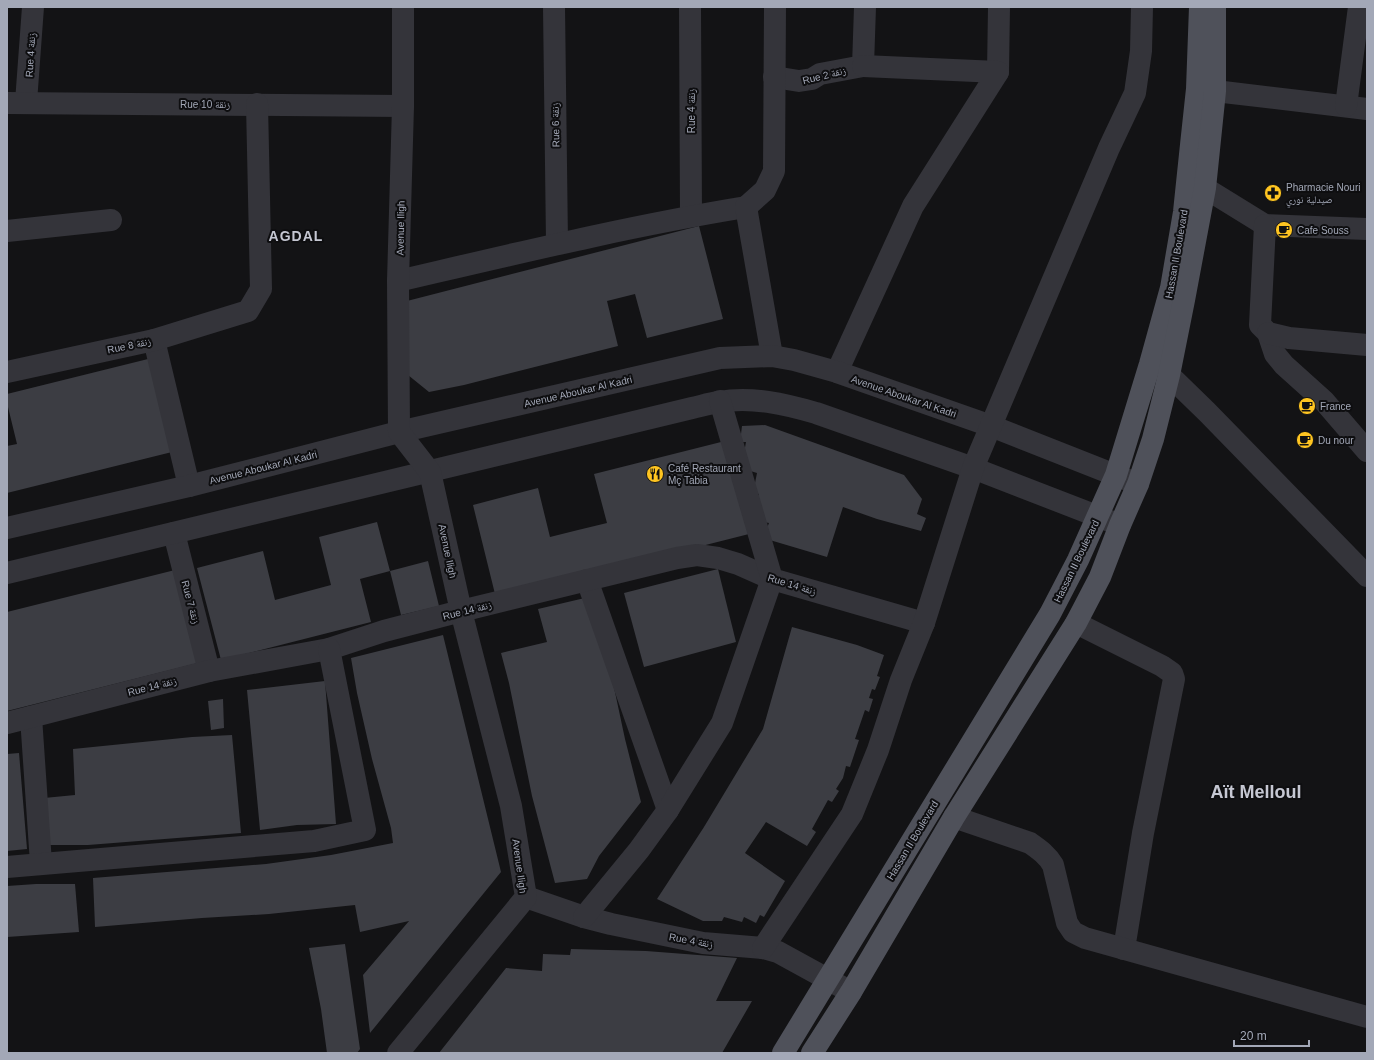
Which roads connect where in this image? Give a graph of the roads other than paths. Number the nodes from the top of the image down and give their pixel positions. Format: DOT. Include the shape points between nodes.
graph roads {
  1 [pos="33,7"];
  2 [pos="403,7"];
  3 [pos="554,7"];
  4 [pos="690,7"];
  5 [pos="775,7"];
  6 [pos="865,7"];
  7 [pos="1000,7"];
  8 [pos="1142,7"];
  9 [pos="1200,7"];
  10 [pos="1215,7"];
  11 [pos="1359,7"];
  12 [pos="864,66"];
  13 [pos="998,72"];
  14 [pos="774,77"];
  15 [pos="1215,92"];
  16 [pos="17,102"];
  17 [pos="257,104"];
  18 [pos="403,106"];
  19 [pos="1357,107"];
  20 [pos="1205,188"];
  21 [pos="746,207"];
  22 [pos="691,216"];
  23 [pos="111,220"];
  24 [pos="1265,225"];
  25 [pos="1367,229"];
  26 [pos="7,231"];
  27 [pos="557,243"];
  28 [pos="398,281"];
  29 [pos="1268,333"];
  30 [pos="154,340"];
  31 [pos="1367,345"];
  32 [pos="772,356"];
  33 [pos="1150,364"];
  34 [pos="7,372"];
  35 [pos="837,372"];
  36 [pos="1169,375"];
  37 [pos="720,401"];
  38 [pos="991,426"];
  39 [pos="399,432"];
  40 [pos="1367,451"];
  41 [pos="974,468"];
  42 [pos="430,472"];
  43 [pos="1116,476"];
  44 [pos="1138,484"];
  45 [pos="189,486"];
  46 [pos="1098,516"];
  47 [pos="1120,525"];
  48 [pos="7,528"];
  49 [pos="174,533"];
  50 [pos="1364,565"];
  51 [pos="7,573"];
  52 [pos="772,578"];
  53 [pos="587,580"];
  54 [pos="461,611"];
  55 [pos="924,623"];
  56 [pos="1076,623"];
  57 [pos="329,649"];
  58 [pos="209,671"];
  59 [pos="31,717"];
  60 [pos="7,722"];
  61 [pos="668,810"];
  62 [pos="954,817"];
  63 [pos="41,863"];
  64 [pos="7,867"];
  65 [pos="526,897"];
  66 [pos="584,917"];
  67 [pos="763,948"];
  68 [pos="1124,949"];
  69 [pos="828,978"];
  70 [pos="851,992"];
  71 [pos="1367,1017"];
  72 [pos="398,1053"];
  73 [pos="783,1053"];
  74 [pos="812,1053"];
  1 -- 16 [label="street, Rue 4 زنقة"];
  2 -- 18 [label="street, Avenue Iligh"];
  3 -- 27 [label="street, Rue 6 زنقة"];
  4 -- 22 [label="street, Rue 4 زنقة"];
  5 -- 14 [label="street"];
  6 -- 12 [label="street"];
  7 -- 13 [label="street"];
  8 -- 38 [label="street" via="1141,51 1135,93 1109,148"];
  9 -- 33 [label="main road, Hassan II Boulevard" via="1197,89 1184,212 1171,288"];
  10 -- 15 [label="main road, Hassan II Boulevard"];
  11 -- 19 [label="street"];
  12 -- 13 [label="street, Rue 2 زنقة"];
  12 -- 14 [label="street, Rue 2 زنقة" via="820,74 812,79 799,81"];
  13 -- 35 [label="street" via="913,206"];
  14 -- 21 [label="street" via="774,171 764,190"];
  15 -- 19 [label="street"];
  15 -- 20 [label="main road, Hassan II Boulevard"];
  16 -- 17 [label="street, Rue 10 زنقة"];
  17 -- 18 [label="street, Rue 10 زنقة"];
  17 -- 30 [label="street, Rue 8 زنقة" via="261,289 248,311"];
  18 -- 28 [label="street, Avenue Iligh"];
  20 -- 24 [label="street"];
  20 -- 36 [label="main road, Hassan II Boulevard"];
  21 -- 22 [label="street"];
  21 -- 32 [label="street"];
  22 -- 27 [label="street"];
  23 -- 26 [label="street"];
  24 -- 25 [label="street"];
  24 -- 29 [label="street" via="1260,325"];
  27 -- 28 [label="street"];
  28 -- 39 [label="street, Avenue Iligh"];
  29 -- 31 [label="street" via="1289,338"];
  29 -- 40 [label="street" via="1275,354 1284,365 1324,401"];
  30 -- 34 [label="street, Rue 8 زنقة"];
  30 -- 45 [label="street"];
  32 -- 35 [label="street, Avenue Aboukar Al Kadri"];
  32 -- 39 [label="street, Avenue Aboukar Al Kadri" via="720,358"];
  33 -- 36 [label="street"];
  33 -- 43 [label="main road, Hassan II Boulevard"];
  35 -- 38 [label="street, Avenue Aboukar Al Kadri"];
  36 -- 44 [label="main road, Hassan II Boulevard" via="1153,439"];
  36 -- 50 [label="street"];
  37 -- 41 [label="street" via="754,401 792,406"];
  37 -- 42 [label="street"];
  37 -- 52 [label="street"];
  38 -- 41 [label="street"];
  38 -- 43 [label="street, Avenue Aboukar Al Kadri"];
  39 -- 42 [label="street, Avenue Iligh"];
  39 -- 45 [label="street, Avenue Aboukar Al Kadri"];
  41 -- 46 [label="street"];
  41 -- 55 [label="street"];
  42 -- 49 [label="street"];
  42 -- 54 [label="street, Avenue Iligh"];
  43 -- 44 [label="street, Avenue Aboukar Al Kadri"];
  43 -- 46 [label="main road, Hassan II Boulevard"];
  44 -- 47 [label="main road, Hassan II Boulevard"];
  45 -- 48 [label="street, Avenue Aboukar Al Kadri"];
  46 -- 47 [label="street"];
  46 -- 69 [label="main road, Hassan II Boulevard" via="1050,614"];
  47 -- 56 [label="main road, Hassan II Boulevard" via="1100,577"];
  49 -- 51 [label="street"];
  49 -- 58 [label="street, Rue 7 زنقة"];
  52 -- 53 [label="street, Rue 14 زنقة" via="718,558 697,556 677,558"];
  52 -- 55 [label="street, Rue 14 زنقة"];
  52 -- 61 [label="street" via="722,723"];
  53 -- 54 [label="street, Rue 14 زنقة"];
  53 -- 61 [label="street"];
  54 -- 57 [label="street, Rue 14 زنقة"];
  54 -- 65 [label="street, Avenue Iligh" via="511,806"];
  55 -- 67 [label="street" via="852,814"];
  56 -- 62 [label="main road, Hassan II Boulevard"];
  56 -- 68 [label="street" via="1162,666 1172,673 1174,679 1143,833"];
  57 -- 58 [label="street, Rue 14 زنقة"];
  57 -- 63 [label="street" via="364,830 314,841"];
  58 -- 59 [label="street, Rue 14 زنقة"];
  59 -- 60 [label="street, Rue 14 زنقة"];
  59 -- 63 [label="street"];
  61 -- 66 [label="street"];
  62 -- 68 [label="street" via="1030,843 1041,850 1053,866 1067,923 1073,932"];
  62 -- 70 [label="main road, Hassan II Boulevard"];
  63 -- 64 [label="street"];
  65 -- 66 [label="street, Rue 4 زنقة"];
  65 -- 72 [label="street, Avenue Iligh"];
  66 -- 67 [label="street, Rue 4 زنقة" via="703,943"];
  67 -- 69 [label="street, Rue 4 زنقة" via="778,952"];
  68 -- 71 [label="street"];
  69 -- 70 [label="street, Rue 4 زنقة"];
  69 -- 73 [label="main road, Hassan II Boulevard"];
  70 -- 74 [label="main road, Hassan II Boulevard"];
}
